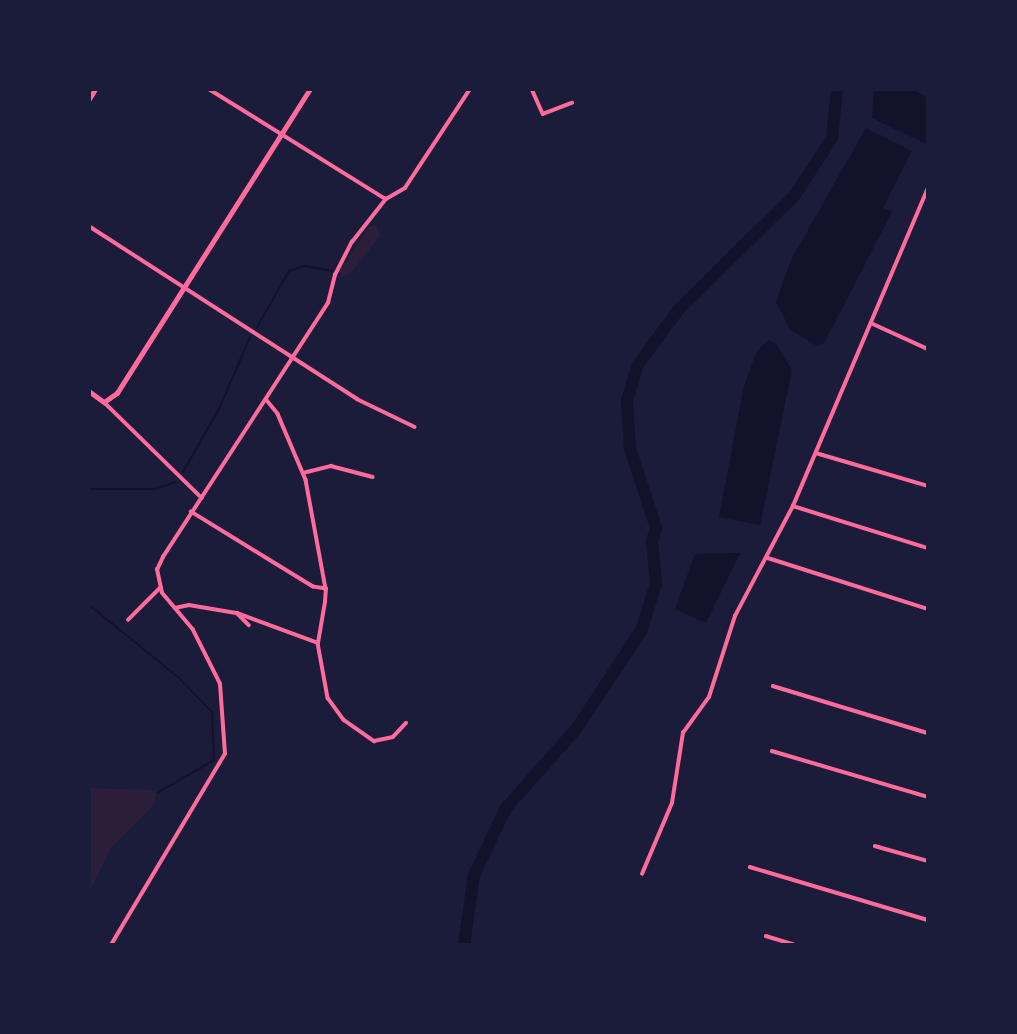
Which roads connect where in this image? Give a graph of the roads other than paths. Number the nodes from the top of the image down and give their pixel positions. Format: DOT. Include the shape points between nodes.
graph roads {
  1 [pos="95,89"];
  2 [pos="209,89"];
  3 [pos="310,89"];
  4 [pos="470,89"];
  5 [pos="532,89"];
  6 [pos="89,99"];
  7 [pos="572,103"];
  8 [pos="281,134"];
  9 [pos="928,188"];
  10 [pos="386,199"];
  11 [pos="89,226"];
  12 [pos="183,286"];
  13 [pos="872,323"];
  14 [pos="928,349"];
  15 [pos="292,358"];
  16 [pos="89,391"];
  17 [pos="266,399"];
  18 [pos="104,402"];
  19 [pos="415,427"];
  20 [pos="816,453"];
  21 [pos="303,473"];
  22 [pos="373,477"];
  23 [pos="928,486"];
  24 [pos="202,498"];
  25 [pos="793,506"];
  26 [pos="191,512"];
  27 [pos="928,548"];
  28 [pos="768,558"];
  29 [pos="160,588"];
  30 [pos="326,589"];
  31 [pos="175,608"];
  32 [pos="928,609"];
  33 [pos="237,613"];
  34 [pos="128,620"];
  35 [pos="249,625"];
  36 [pos="318,643"];
  37 [pos="773,686"];
  38 [pos="406,723"];
  39 [pos="928,733"];
  40 [pos="772,751"];
  41 [pos="928,797"];
  42 [pos="875,846"];
  43 [pos="928,861"];
  44 [pos="750,867"];
  45 [pos="642,874"];
  46 [pos="928,920"];
  47 [pos="766,936"];
  48 [pos="111,945"];
  49 [pos="796,945"];
  1 -- 6 [label="main road"];
  2 -- 8 [label="street"];
  3 -- 8 [label="street"];
  4 -- 10 [label="street" via="405,188"];
  5 -- 7 [label="street" via="543,114"];
  8 -- 10 [label="street"];
  8 -- 12 [label="street"];
  9 -- 13 [label="street"];
  10 -- 15 [label="street" via="345,253 328,303"];
  11 -- 12 [label="street"];
  12 -- 15 [label="street"];
  12 -- 18 [label="street" via="117,393"];
  13 -- 14 [label="street"];
  13 -- 20 [label="street"];
  15 -- 17 [label="street"];
  15 -- 19 [label="street" via="357,399"];
  16 -- 18 [label="street"];
  17 -- 21 [label="street" via="278,414"];
  17 -- 24 [label="street"];
  18 -- 24 [label="street"];
  20 -- 23 [label="street"];
  20 -- 25 [label="street"];
  21 -- 22 [label="street" via="331,466"];
  21 -- 30 [label="street"];
  24 -- 26 [label="street"];
  25 -- 27 [label="street"];
  25 -- 28 [label="street"];
  26 -- 29 [label="street" via="157,570"];
  26 -- 30 [label="street" via="313,587"];
  28 -- 32 [label="street"];
  28 -- 45 [label="street" via="735,617 709,696 683,733 671,803"];
  29 -- 31 [label="street"];
  29 -- 34 [label="street"];
  30 -- 36 [label="street"];
  31 -- 33 [label="street" via="184,604"];
  31 -- 48 [label="street" via="197,636 220,684 225,754"];
  33 -- 35 [label="street"];
  33 -- 36 [label="street"];
  36 -- 38 [label="street" via="328,698 344,720 374,741 393,737"];
  37 -- 39 [label="street"];
  40 -- 41 [label="street"];
  42 -- 43 [label="street"];
  44 -- 46 [label="street"];
  47 -- 49 [label="street"];
}
